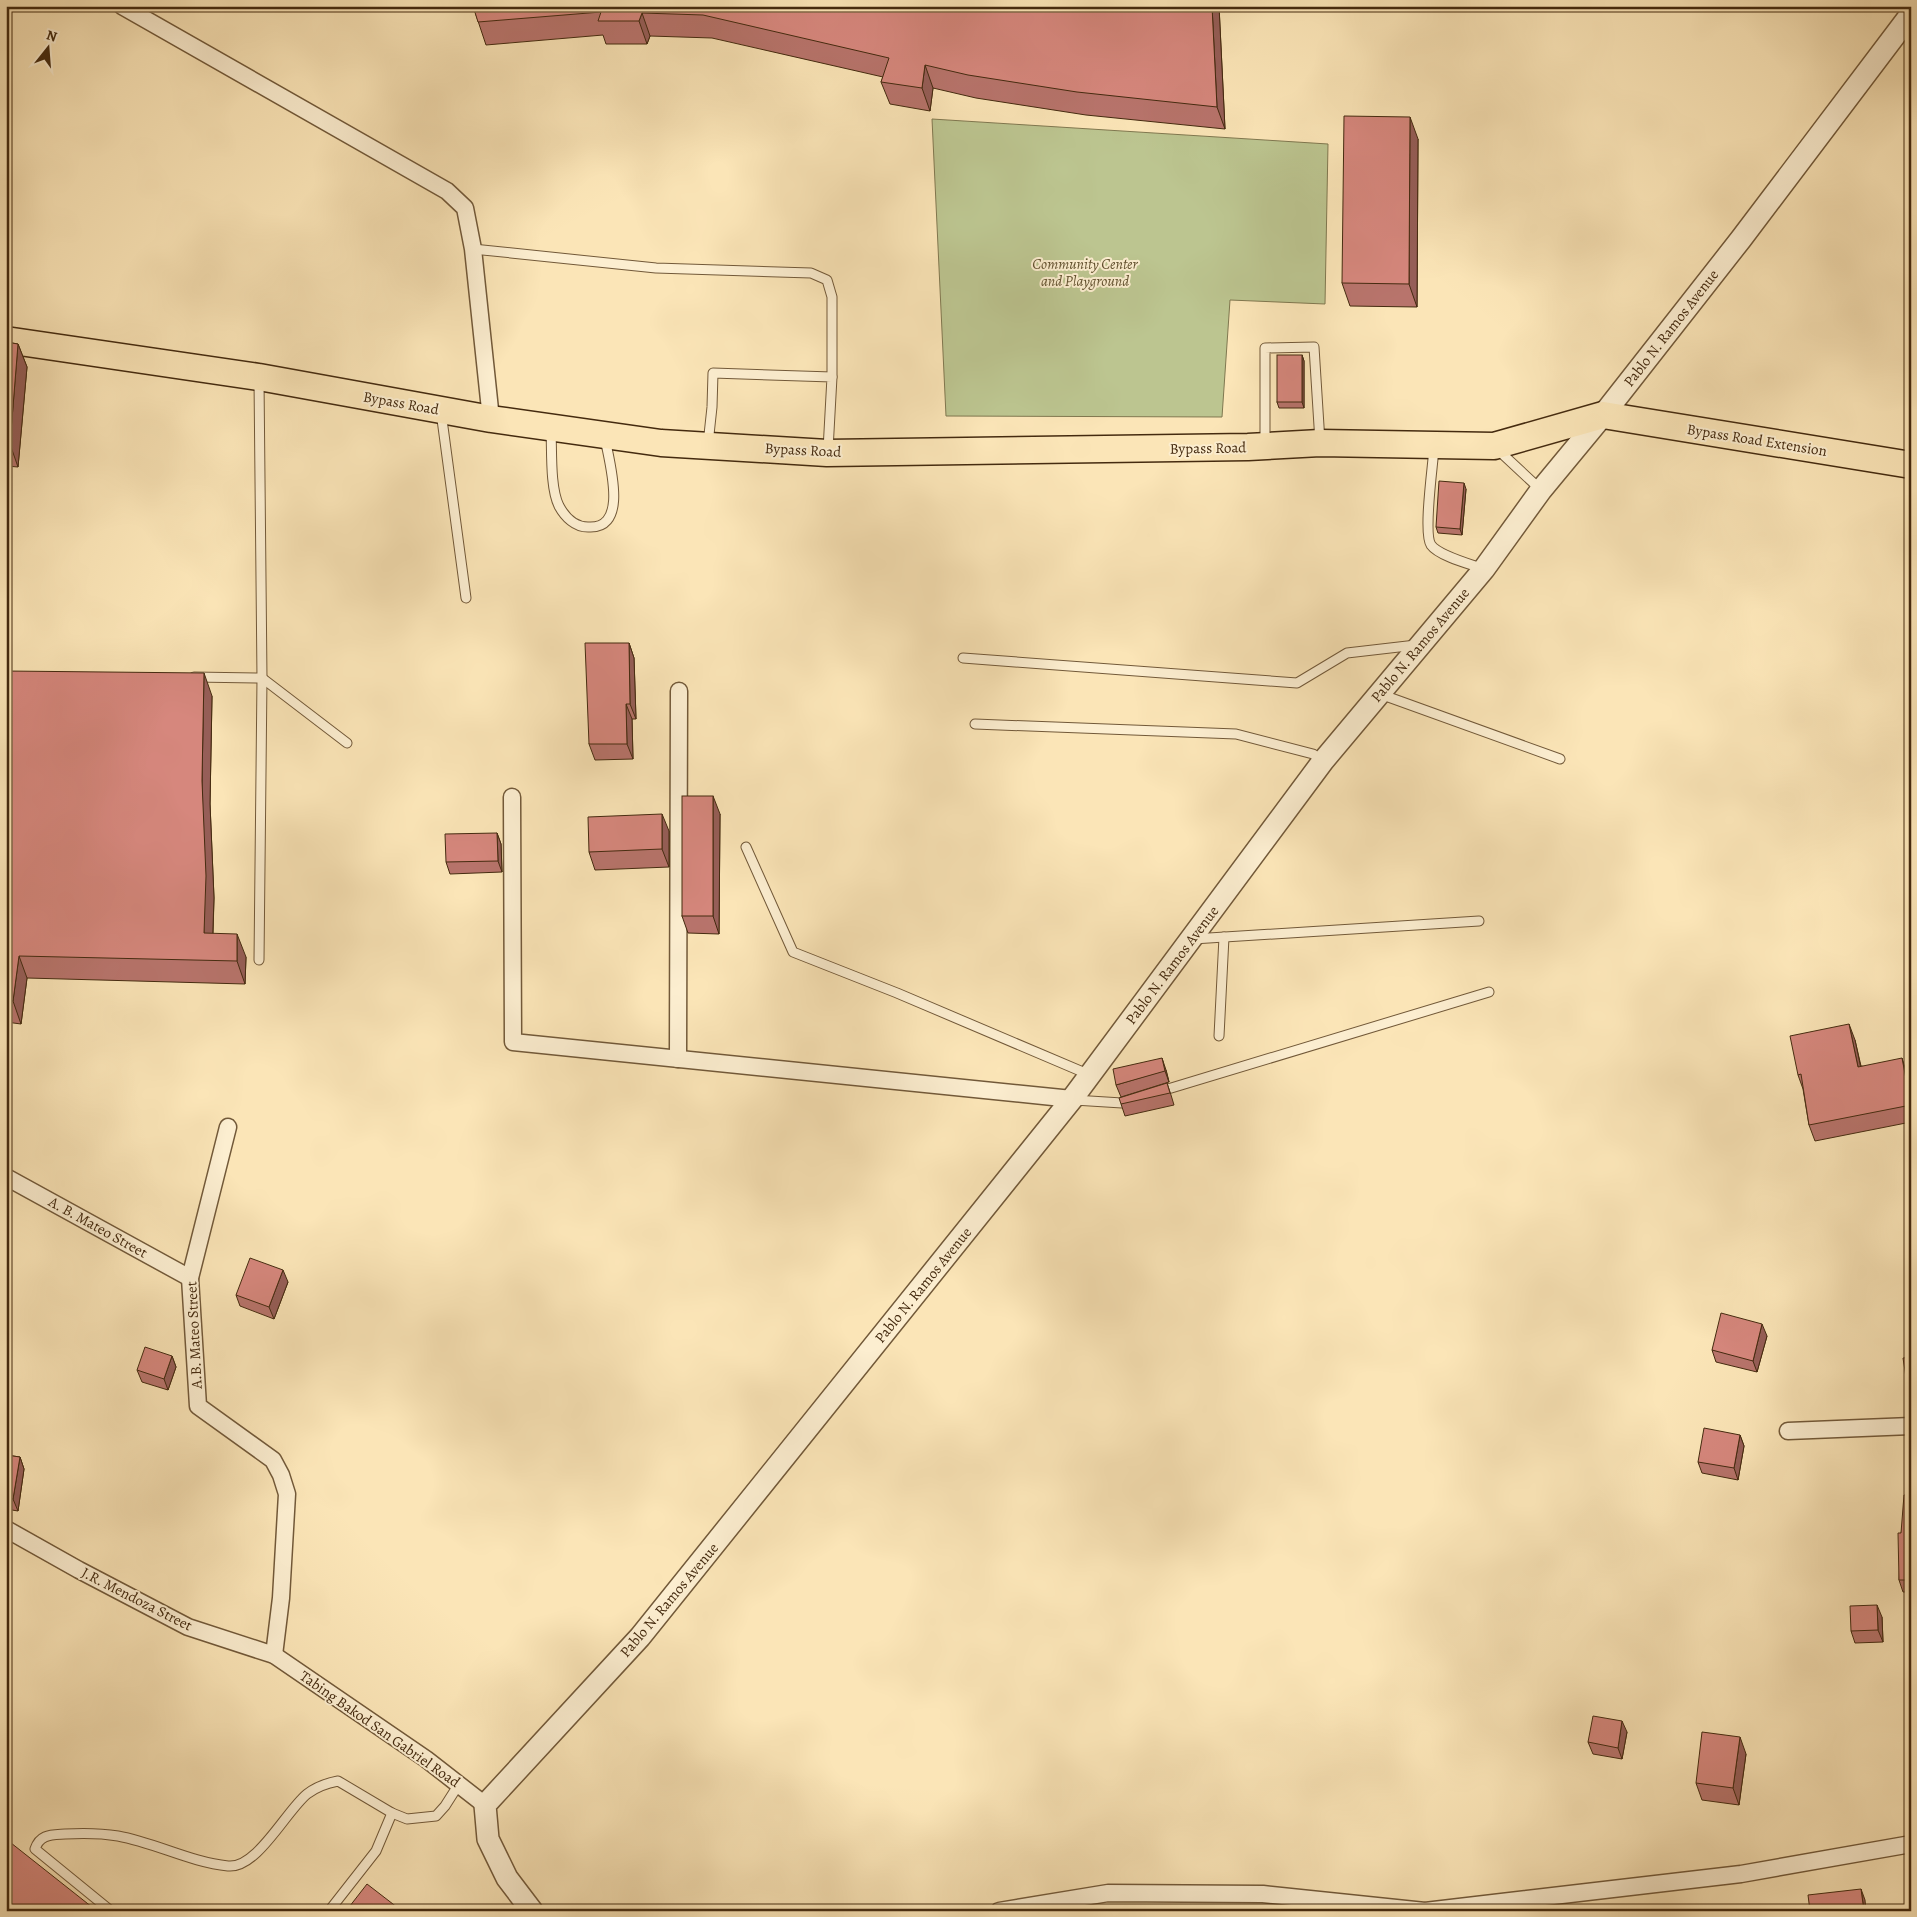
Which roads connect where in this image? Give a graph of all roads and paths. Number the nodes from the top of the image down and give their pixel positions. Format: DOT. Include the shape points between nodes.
graph roads {
  1 [pos="122,6"];
  2 [pos="1911,14"];
  3 [pos="473,249"];
  4 [pos="6,340"];
  5 [pos="259,377"];
  6 [pos="832,378"];
  7 [pos="440,410"];
  8 [pos="1603,415"];
  9 [pos="491,418"];
  10 [pos="550,427"];
  11 [pos="605,435"];
  12 [pos="1320,443"];
  13 [pos="708,445"];
  14 [pos="1434,445"];
  15 [pos="1265,446"];
  16 [pos="1494,446"];
  17 [pos="828,453"];
  18 [pos="1911,465"];
  19 [pos="1541,490"];
  20 [pos="1484,569"];
  21 [pos="466,598"];
  22 [pos="1421,645"];
  23 [pos="963,658"];
  24 [pos="184,677"];
  25 [pos="262,678"];
  26 [pos="679,691"];
  27 [pos="1380,694"];
  28 [pos="975,724"];
  29 [pos="347,743"];
  30 [pos="1560,760"];
  31 [pos="1323,761"];
  32 [pos="512,797"];
  33 [pos="746,847"];
  34 [pos="1479,921"];
  35 [pos="1224,937"];
  36 [pos="1190,940"];
  37 [pos="259,960"];
  38 [pos="1489,992"];
  39 [pos="1219,1036"];
  40 [pos="678,1059"];
  41 [pos="1090,1075"];
  42 [pos="1150,1094"];
  43 [pos="1141,1097"];
  44 [pos="1072,1099"];
  45 [pos="228,1127"];
  46 [pos="6,1177"];
  47 [pos="190,1278"];
  48 [pos="1911,1426"];
  49 [pos="1788,1431"];
  50 [pos="6,1529"];
  51 [pos="274,1655"];
  52 [pos="459,1784"];
  53 [pos="485,1805"];
  54 [pos="392,1813"];
  55 [pos="1911,1844"];
  56 [pos="111,1911"];
  57 [pos="329,1911"];
  58 [pos="532,1911"];
  59 [pos="999,1911"];
  1 -- 3 [label="street" via="447,191 465,208"];
  2 -- 8 [label="street, Pablo N. Ramos Avenue"];
  3 -- 6 [label="lane" via="656,268 811,273 827,280 832,297"];
  3 -- 9 [label="street"];
  4 -- 5 [label="main road, Bypass Road"];
  5 -- 7 [label="main road, Bypass Road"];
  5 -- 25 [label="lane"];
  6 -- 13 [label="lane" via="713,373"];
  6 -- 17 [label="lane"];
  7 -- 9 [label="main road, Bypass Road"];
  7 -- 21 [label="lane"];
  8 -- 16 [label="main road, Bypass Road"];
  8 -- 18 [label="main road, Bypass Road Extension"];
  8 -- 19 [label="street, Pablo N. Ramos Avenue"];
  9 -- 10 [label="main road, Bypass Road"];
  10 -- 11 [label="main road, Bypass Road"];
  10 -- 11 [label="lane" via="558,504 565,515 580,527 597,528 610,518 614,509 614,488"];
  11 -- 13 [label="main road, Bypass Road" via="661,443"];
  12 -- 14 [label="main road, Bypass Road"];
  12 -- 15 [label="main road, Bypass Road"];
  12 -- 15 [label="lane" via="1314,347 1265,348"];
  13 -- 17 [label="main road, Bypass Road"];
  14 -- 16 [label="main road, Bypass Road"];
  14 -- 20 [label="lane" via="1427,530 1430,544 1439,552"];
  15 -- 17 [label="main road, Bypass Road"];
  16 -- 19 [label="lane"];
  19 -- 20 [label="street, Pablo N. Ramos Avenue"];
  20 -- 22 [label="street, Pablo N. Ramos Avenue"];
  22 -- 23 [label="lane" via="1347,654 1297,683"];
  22 -- 27 [label="street, Pablo N. Ramos Avenue"];
  24 -- 25 [label="lane"];
  25 -- 29 [label="lane"];
  25 -- 37 [label="lane"];
  26 -- 40 [label="street"];
  27 -- 30 [label="lane"];
  27 -- 31 [label="street, Pablo N. Ramos Avenue"];
  28 -- 31 [label="lane" via="1236,734 1313,754"];
  31 -- 36 [label="street, Pablo N. Ramos Avenue"];
  32 -- 40 [label="street" via="513,1042"];
  33 -- 41 [label="lane" via="793,952"];
  34 -- 35 [label="lane"];
  35 -- 36 [label="lane"];
  35 -- 39 [label="lane"];
  36 -- 41 [label="street, Pablo N. Ramos Avenue"];
  38 -- 42 [label="lane"];
  40 -- 44 [label="street"];
  41 -- 44 [label="street, Pablo N. Ramos Avenue"];
  43 -- 44 [label="lane" via="1122,1102"];
  44 -- 53 [label="street, Pablo N. Ramos Avenue" via="640,1637"];
  45 -- 47 [label="street, A.B. Mateo Street"];
  46 -- 47 [label="street, A. B. Mateo Street"];
  47 -- 51 [label="street, A.B. Mateo Street" via="198,1406 273,1460 287,1494"];
  48 -- 49 [label="street"];
  50 -- 51 [label="street, J.R. Mendoza Street" via="188,1627"];
  51 -- 52 [label="street, Tabing Bakod San Gabriel Road"];
  52 -- 53 [label="street, Tabing Bakod San Gabriel Road"];
  52 -- 54 [label="lane" via="436,1816 407,1819"];
  53 -- 58 [label="street" via="488,1838 507,1878"];
  54 -- 56 [label="lane" via="338,1781 324,1784 307,1794 254,1854 241,1865 229,1866 119,1836 90,1833 42,1837 35,1850"];
  54 -- 57 [label="lane" via="376,1851"];
  55 -- 59 [label="street" via="1741,1874 1425,1911 1262,1894 1108,1893"];
}
